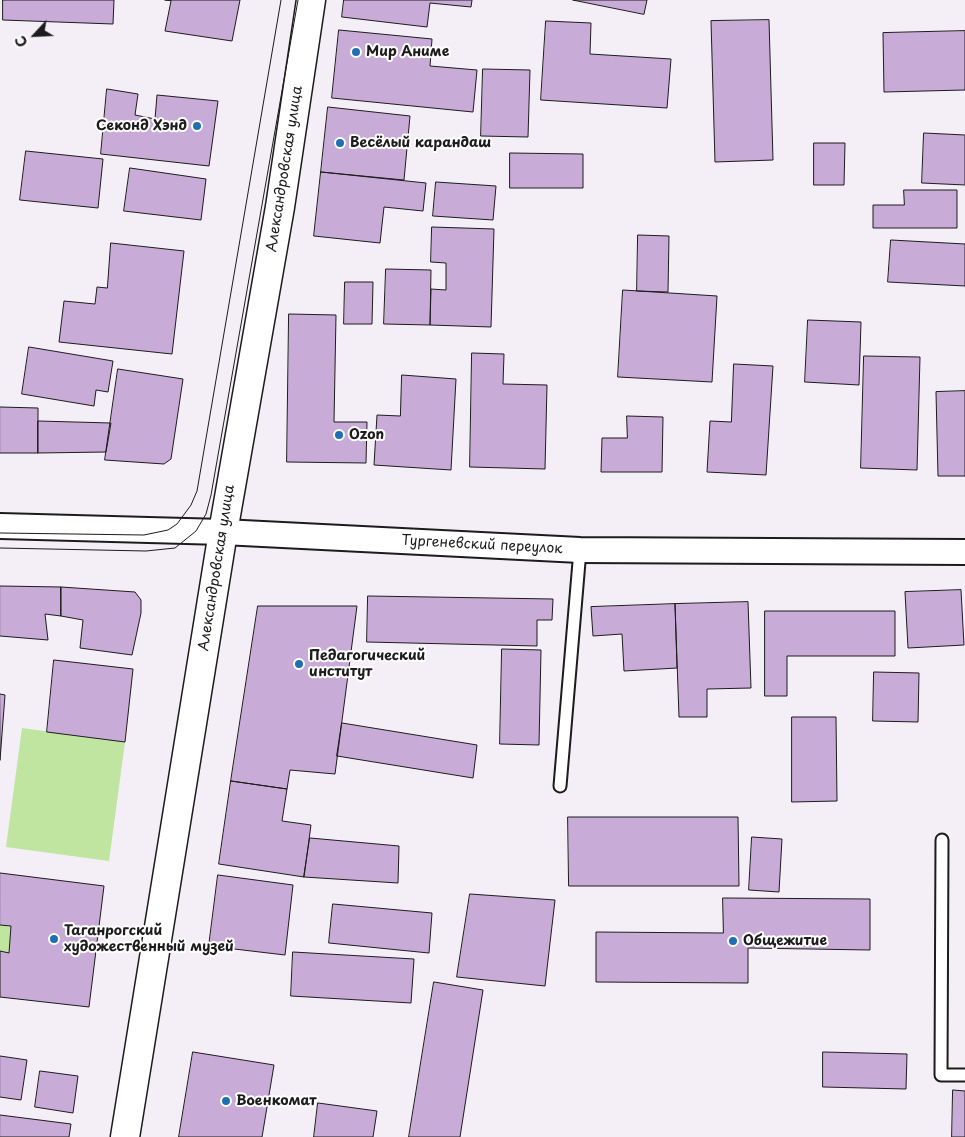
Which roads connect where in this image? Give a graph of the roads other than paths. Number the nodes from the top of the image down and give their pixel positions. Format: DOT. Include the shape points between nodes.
graph roads {
  1 [pos="311,0"];
  2 [pos="0,526"];
  3 [pos="223,532"];
  4 [pos="580,550"];
  5 [pos="965,552"];
  6 [pos="560,786"];
  7 [pos="942,840"];
  8 [pos="965,1075"];
  9 [pos="125,1137"];
  1 -- 3 [label="street, Александровская улица" via="280,207"];
  2 -- 3 [label="street, Тургеневский переулок"];
  3 -- 4 [label="street, Тургеневский переулок"];
  3 -- 9 [label="street, Александровская улица"];
  4 -- 5 [label="street, Тургеневский переулок"];
  4 -- 6 [label="lane"];
  7 -- 8 [label="lane" via="941,1075"];
}
